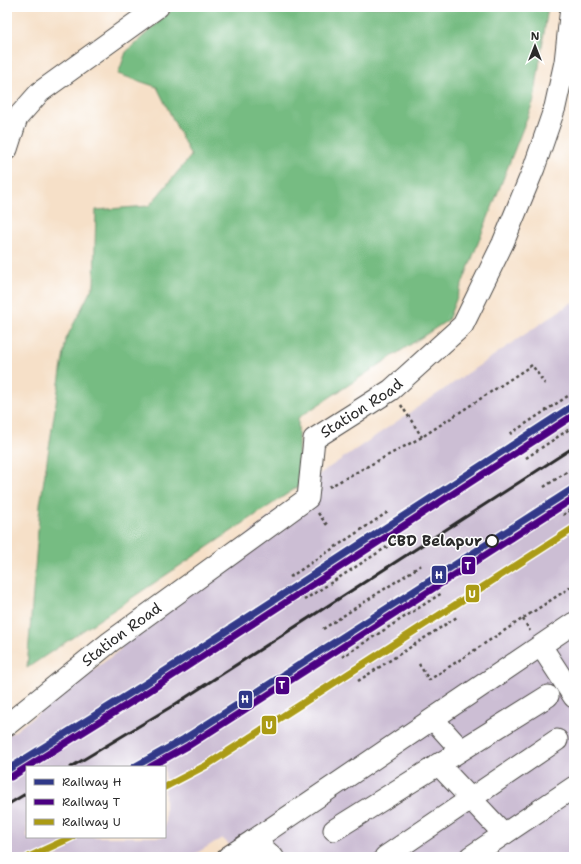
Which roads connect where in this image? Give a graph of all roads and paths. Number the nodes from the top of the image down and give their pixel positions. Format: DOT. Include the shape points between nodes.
graph roads {
  1 [pos="158,7"];
  2 [pos="571,7"];
  3 [pos="7,149"];
  4 [pos="545,384"];
  5 [pos="391,390"];
  6 [pos="574,392"];
  7 [pos="574,426"];
  8 [pos="510,434"];
  9 [pos="422,437"];
  10 [pos="526,458"];
  11 [pos="574,467"];
  12 [pos="544,487"];
  13 [pos="308,498"];
  14 [pos="574,508"];
  15 [pos="388,512"];
  16 [pos="563,515"];
  17 [pos="404,536"];
  18 [pos="423,564"];
  19 [pos="290,577"];
  20 [pos="574,585"];
  21 [pos="442,593"];
  22 [pos="304,600"];
  23 [pos="458,617"];
  24 [pos="574,623"];
  25 [pos="323,629"];
  26 [pos="541,646"];
  27 [pos="342,657"];
  28 [pos="419,664"];
  29 [pos="358,681"];
  30 [pos="548,696"];
  31 [pos="574,697"];
  32 [pos="433,719"];
  33 [pos="7,725"];
  34 [pos="557,740"];
  35 [pos="461,750"];
  36 [pos="438,764"];
  37 [pos="574,787"];
  38 [pos="471,799"];
  39 [pos="334,830"];
  40 [pos="504,834"];
  41 [pos="254,840"];
  42 [pos="228,857"];
  43 [pos="273,857"];
  44 [pos="385,857"];
  45 [pos="470,857"];
  1 -- 3 [label="lane" via="40,92 17,118"];
  2 -- 5 [label="lane, Station Road" via="565,62 555,107 534,168 503,243 463,325"];
  4 -- 9 [label="path" via="532,365"];
  5 -- 9 [label="path"];
  5 -- 13 [label="lane, Station Road" via="314,439"];
  6 -- 8 [label="path"];
  7 -- 10 [label="path"];
  9 -- 13 [label="path"];
  11 -- 12 [label="path"];
  13 -- 33 [label="lane, Station Road" via="110,642"];
  14 -- 16 [label="path"];
  15 -- 19 [label="path"];
  17 -- 22 [label="path"];
  18 -- 25 [label="path"];
  20 -- 28 [label="path" via="429,680"];
  21 -- 27 [label="path"];
  23 -- 29 [label="path"];
  24 -- 26 [label="lane"];
  26 -- 31 [label="lane"];
  26 -- 32 [label="lane"];
  30 -- 35 [label="lane"];
  32 -- 35 [label="lane"];
  32 -- 41 [label="lane"];
  34 -- 38 [label="lane"];
  35 -- 36 [label="lane"];
  36 -- 38 [label="lane"];
  36 -- 39 [label="lane"];
  37 -- 40 [label="lane"];
  38 -- 40 [label="lane"];
  38 -- 44 [label="lane"];
  40 -- 45 [label="lane"];
  41 -- 42 [label="lane"];
  41 -- 43 [label="lane"];
}
